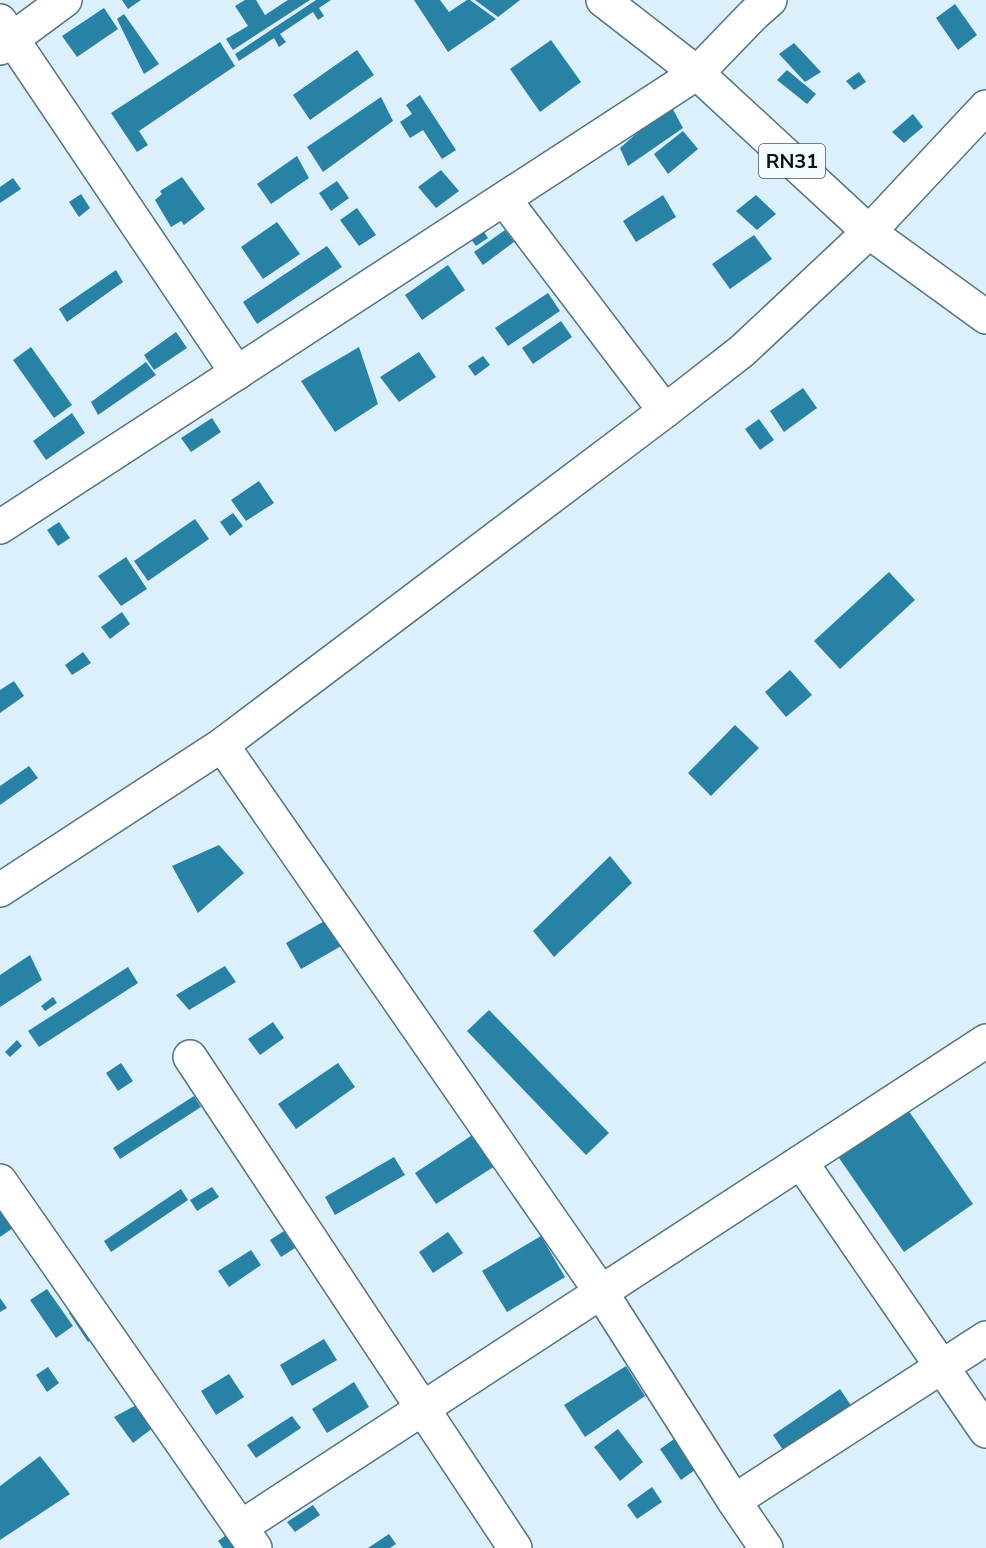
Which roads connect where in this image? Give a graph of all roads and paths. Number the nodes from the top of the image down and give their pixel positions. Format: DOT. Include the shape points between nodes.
graph roads {
  1 [pos="65,0"];
  2 [pos="603,0"];
  3 [pos="770,0"];
  4 [pos="4,36"];
  5 [pos="697,73"];
  6 [pos="986,108"];
  7 [pos="504,199"];
  8 [pos="869,232"];
  9 [pos="986,317"];
  10 [pos="237,373"];
  11 [pos="665,411"];
  12 [pos="0,527"];
  13 [pos="222,745"];
  14 [pos="0,890"];
  15 [pos="986,1041"];
  16 [pos="190,1057"];
  17 [pos="801,1162"];
  18 [pos="0,1181"];
  19 [pos="602,1292"];
  20 [pos="986,1338"];
  21 [pos="942,1367"];
  22 [pos="423,1408"];
  23 [pos="986,1431"];
  24 [pos="734,1501"];
  25 [pos="248,1537"];
  26 [pos="515,1548"];
  27 [pos="766,1548"];
  1 -- 4 [label="street"];
  2 -- 5 [label="street, RN31"];
  3 -- 5 [label="street"];
  4 -- 10 [label="street"];
  5 -- 7 [label="street"];
  5 -- 8 [label="street, RN31"];
  6 -- 8 [label="street"];
  7 -- 10 [label="street"];
  7 -- 11 [label="street"];
  8 -- 9 [label="street, RN31"];
  8 -- 11 [label="street" via="742,351"];
  10 -- 12 [label="street"];
  11 -- 13 [label="street"];
  13 -- 14 [label="street"];
  13 -- 19 [label="street"];
  15 -- 17 [label="street"];
  16 -- 22 [label="street"];
  17 -- 19 [label="street"];
  17 -- 21 [label="street"];
  18 -- 25 [label="street"];
  19 -- 22 [label="street"];
  19 -- 24 [label="street"];
  20 -- 21 [label="street"];
  21 -- 23 [label="street"];
  21 -- 24 [label="street"];
  22 -- 25 [label="street"];
  22 -- 26 [label="street"];
  24 -- 27 [label="street"];
}
